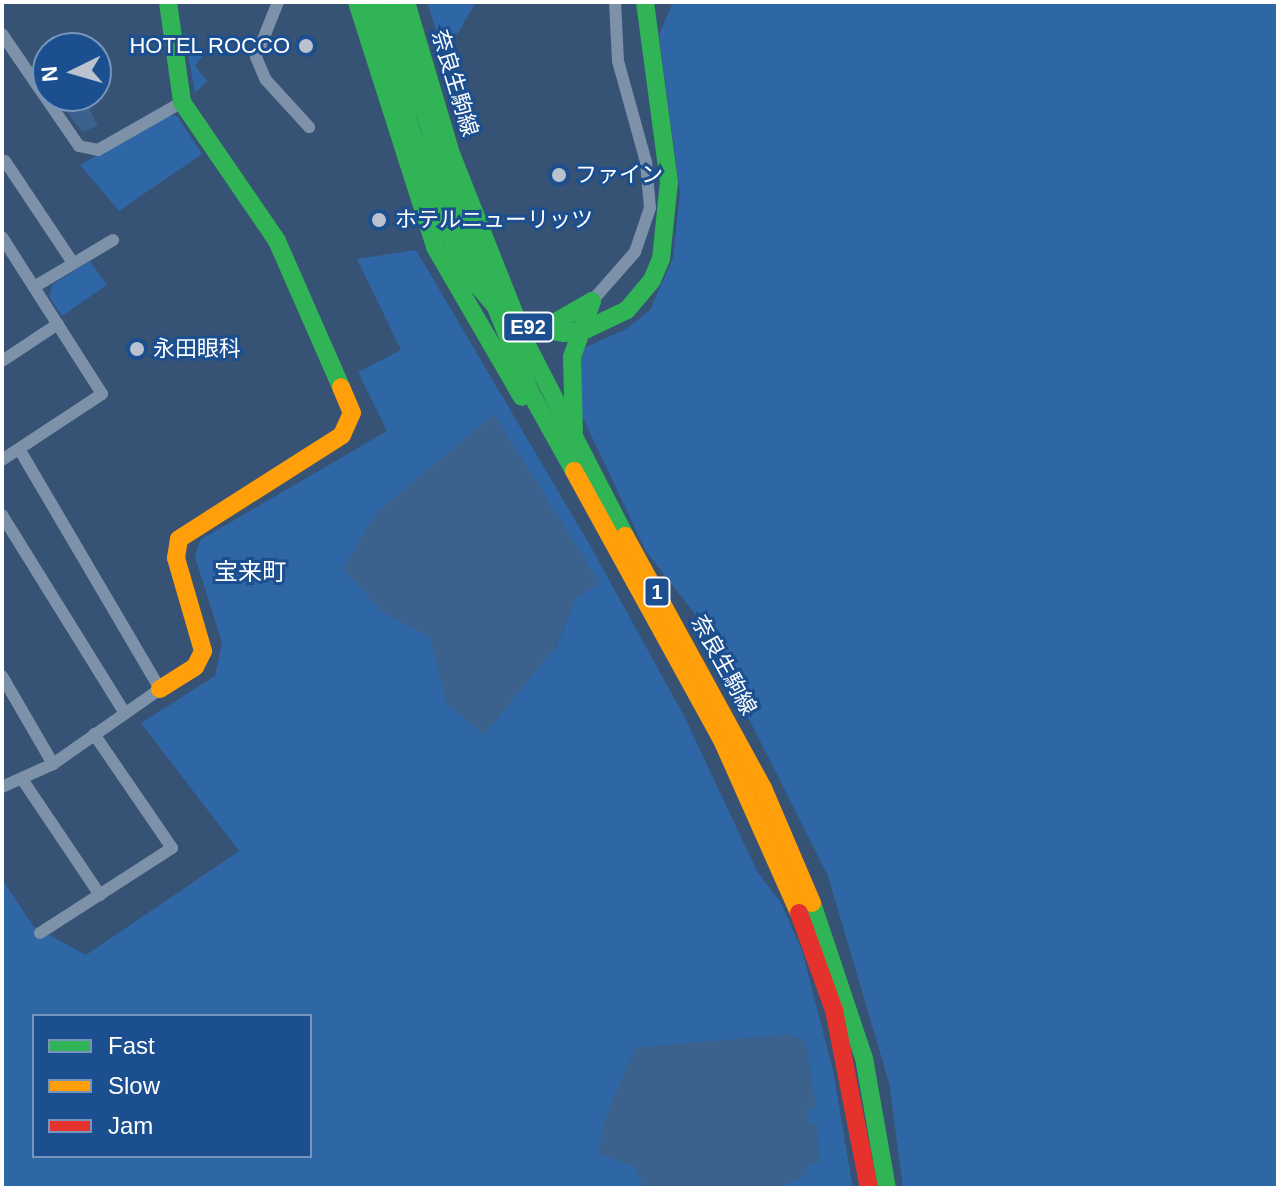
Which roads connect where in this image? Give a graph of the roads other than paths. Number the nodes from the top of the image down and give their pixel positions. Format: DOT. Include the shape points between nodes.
graph roads {
  1 [pos="168,2"];
  2 [pos="278,2"];
  3 [pos="357,2"];
  4 [pos="375,2"];
  5 [pos="391,2"];
  6 [pos="406,2"];
  7 [pos="615,2"];
  8 [pos="645,2"];
  9 [pos="3,36"];
  10 [pos="182,102"];
  11 [pos="309,127"];
  12 [pos="5,161"];
  13 [pos="2,237"];
  14 [pos="113,240"];
  15 [pos="14,255"];
  16 [pos="2,263"];
  17 [pos="73,263"];
  18 [pos="34,287"];
  19 [pos="506,294"];
  20 [pos="592,301"];
  21 [pos="58,324"];
  22 [pos="2,361"];
  23 [pos="577,448"];
  24 [pos="19,449"];
  25 [pos="2,460"];
  26 [pos="570,471"];
  27 [pos="2,515"];
  28 [pos="2,676"];
  29 [pos="160,689"];
  30 [pos="125,713"];
  31 [pos="94,734"];
  32 [pos="53,764"];
  33 [pos="22,779"];
  34 [pos="2,787"];
  35 [pos="100,895"];
  36 [pos="40,933"];
  37 [pos="869,1188"];
  38 [pos="887,1188"];
  1 -- 10 [label="main road"];
  2 -- 11 [label="street" via="256,57 266,80"];
  3 -- 26 [label="main road, 奈良生駒線 / 1" via="435,247 476,324"];
  4 -- 8 [label="main road, E92" via="427,176 473,286 524,326 564,333 587,329 627,310 652,280 667,237 669,182"];
  5 -- 26 [label="main road, 奈良生駒線 / 1" via="474,259"];
  6 -- 19 [label="main road, 奈良生駒線 / 1" via="450,151"];
  7 -- 20 [label="street" via="618,61 646,162 650,208 635,252"];
  9 -- 10 [label="street" via="79,146 98,150"];
  10 -- 29 [label="main road" via="277,241 352,413 342,435 179,539 176,558 203,651 195,667"];
  12 -- 17 [label="street"];
  13 -- 15 [label="street"];
  14 -- 17 [label="street"];
  15 -- 16 [label="street"];
  15 -- 18 [label="street"];
  17 -- 18 [label="street"];
  18 -- 21 [label="street"];
  19 -- 20 [label="main road" via="518,312 539,325 565,319"];
  19 -- 23 [label="main road, 奈良生駒線 / 1"];
  20 -- 23 [label="main road" via="570,376"];
  21 -- 22 [label="street"];
  21 -- 24 [label="street" via="102,394"];
  23 -- 38 [label="main road, 奈良生駒線 / 1" via="730,725 796,861 864,1058"];
  24 -- 25 [label="street"];
  24 -- 29 [label="street"];
  26 -- 37 [label="main road, 奈良生駒線 / 1" via="722,740 786,878 834,1010"];
  27 -- 30 [label="street"];
  28 -- 32 [label="street"];
  29 -- 30 [label="street"];
  30 -- 31 [label="street"];
  31 -- 32 [label="street"];
  31 -- 35 [label="street" via="172,848"];
  32 -- 33 [label="street"];
  33 -- 34 [label="street"];
  33 -- 35 [label="street"];
  35 -- 36 [label="street"];
}
